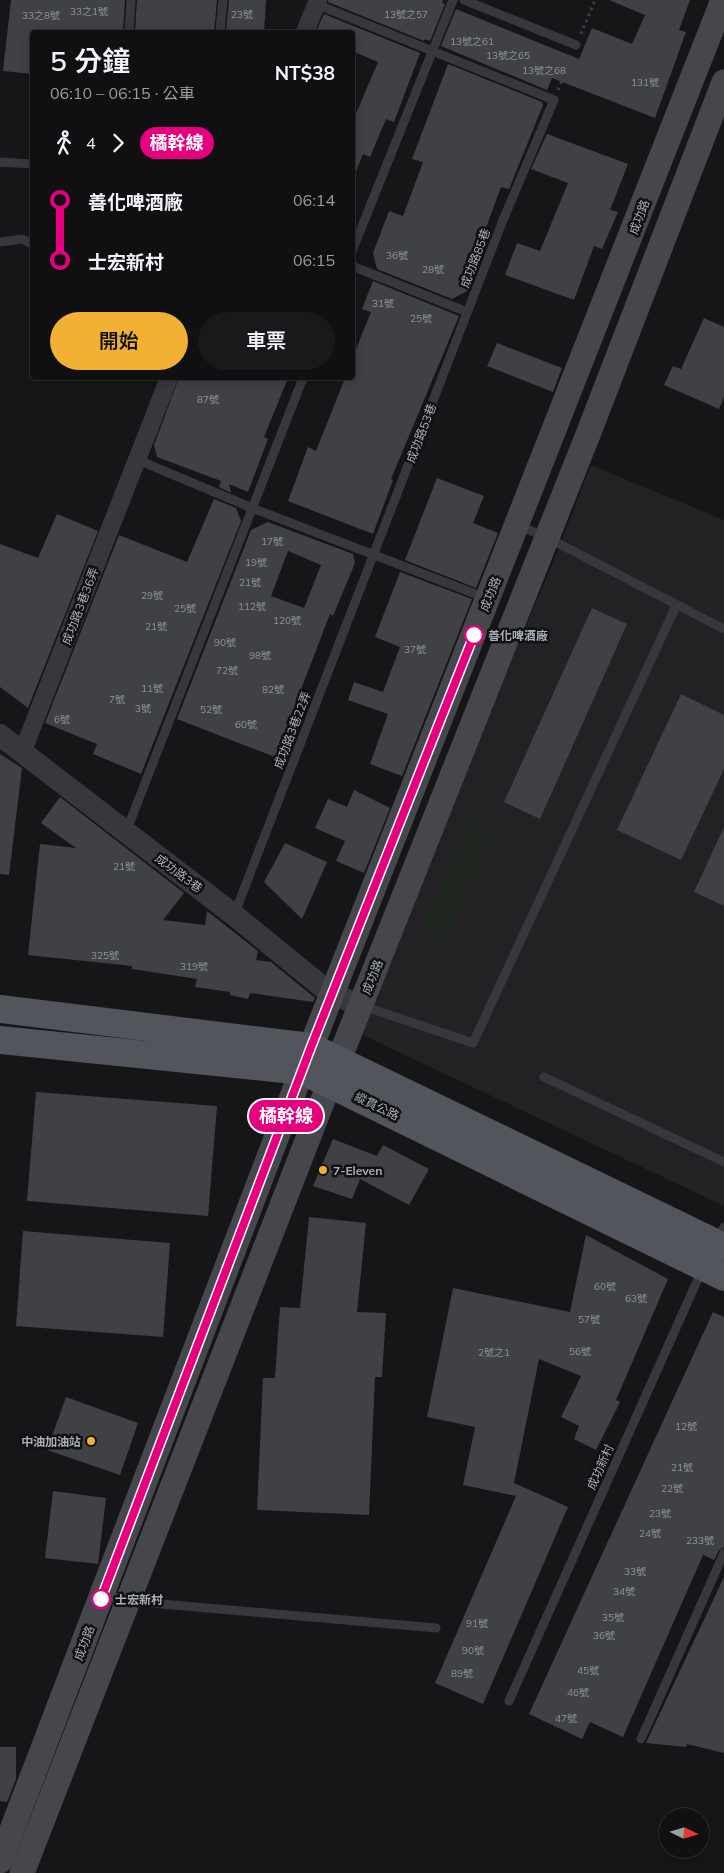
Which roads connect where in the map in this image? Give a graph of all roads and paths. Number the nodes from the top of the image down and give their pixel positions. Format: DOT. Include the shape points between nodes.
graph roads {
  1 [pos="131,0"];
  2 [pos="223,0"];
  3 [pos="453,0"];
  4 [pos="464,0"];
  5 [pos="723,0"];
  6 [pos="317,2"];
  7 [pos="129,30"];
  8 [pos="220,30"];
  9 [pos="306,30"];
  10 [pos="576,45"];
  11 [pos="432,51"];
  12 [pos="724,82"];
  13 [pos="0,162"];
  14 [pos="30,164"];
  15 [pos="0,242"];
  16 [pos="30,243"];
  17 [pos="355,244"];
  18 [pos="355,267"];
  19 [pos="467,312"];
  20 [pos="168,380"];
  21 [pos="302,380"];
  22 [pos="138,460"];
  23 [pos="252,508"];
  24 [pos="518,525"];
  25 [pos="546,538"];
  26 [pos="374,554"];
  27 [pos="488,599"];
  28 [pos="676,606"];
  29 [pos="724,629"];
  30 [pos="0,735"];
  31 [pos="22,753"];
  32 [pos="126,832"];
  33 [pos="234,915"];
  34 [pos="331,994"];
  35 [pos="361,1005"];
  36 [pos="0,1009"];
  37 [pos="0,1040"];
  38 [pos="307,1059"];
  39 [pos="335,1071"];
  40 [pos="544,1076"];
  41 [pos="724,1162"];
  42 [pos="715,1253"];
  43 [pos="724,1553"];
  44 [pos="720,1572"];
  45 [pos="103,1594"];
  46 [pos="128,1601"];
  47 [pos="436,1628"];
  48 [pos="509,1701"];
  49 [pos="641,1739"];
  50 [pos="0,1861"];
  51 [pos="22,1873"];
  1 -- 7 [label="lane"];
  2 -- 8 [label="lane"];
  3 -- 11 [label="lane"];
  4 -- 10 [label="lane"];
  5 -- 24 [label="main road, 成功路"];
  6 -- 9 [label="street"];
  6 -- 11 [label="lane"];
  11 -- 17 [label="lane"];
  11 -- 19 [label="lane, 成功路85巷" via="554,100"];
  12 -- 25 [label="main road, 成功路"];
  13 -- 14 [label="lane"];
  15 -- 16 [label="lane" via="22,239"];
  18 -- 19 [label="lane"];
  19 -- 26 [label="lane, 成功路53巷"];
  20 -- 22 [label="street"];
  21 -- 23 [label="lane"];
  22 -- 23 [label="lane"];
  22 -- 31 [label="street, 成功路3巷36弄"];
  23 -- 26 [label="lane"];
  23 -- 32 [label="lane"];
  24 -- 25 [label="lane"];
  24 -- 27 [label="main road, 成功路"];
  25 -- 28 [label="lane"];
  25 -- 35 [label="main road, 成功路"];
  26 -- 27 [label="lane"];
  26 -- 33 [label="lane, 成功路3巷22弄"];
  27 -- 34 [label="main road, 成功路"];
  28 -- 29 [label="lane"];
  28 -- 35 [label="lane" via="473,1042"];
  30 -- 31 [label="street, 成功路3巷"];
  31 -- 32 [label="street, 成功路3巷"];
  32 -- 33 [label="street, 成功路3巷"];
  33 -- 34 [label="street, 成功路3巷"];
  34 -- 35 [label="street, 成功路3巷"];
  34 -- 38 [label="main road, 成功路"];
  35 -- 39 [label="main road, 成功路"];
  36 -- 38 [label="main road, 縱貫公路"];
  37 -- 38 [label="main road, 縱貫公路"];
  38 -- 39 [label="main road, 縱貫公路"];
  38 -- 45 [label="main road, 成功路"];
  39 -- 42 [label="main road, 縱貫公路"];
  39 -- 46 [label="main road, 成功路"];
  40 -- 41 [label="lane"];
  42 -- 48 [label="lane, 成功新村"];
  43 -- 44 [label="lane"];
  44 -- 49 [label="lane"];
  45 -- 46 [label="lane"];
  45 -- 50 [label="main road, 成功路"];
  46 -- 47 [label="lane"];
  46 -- 51 [label="main road, 成功路"];
}
